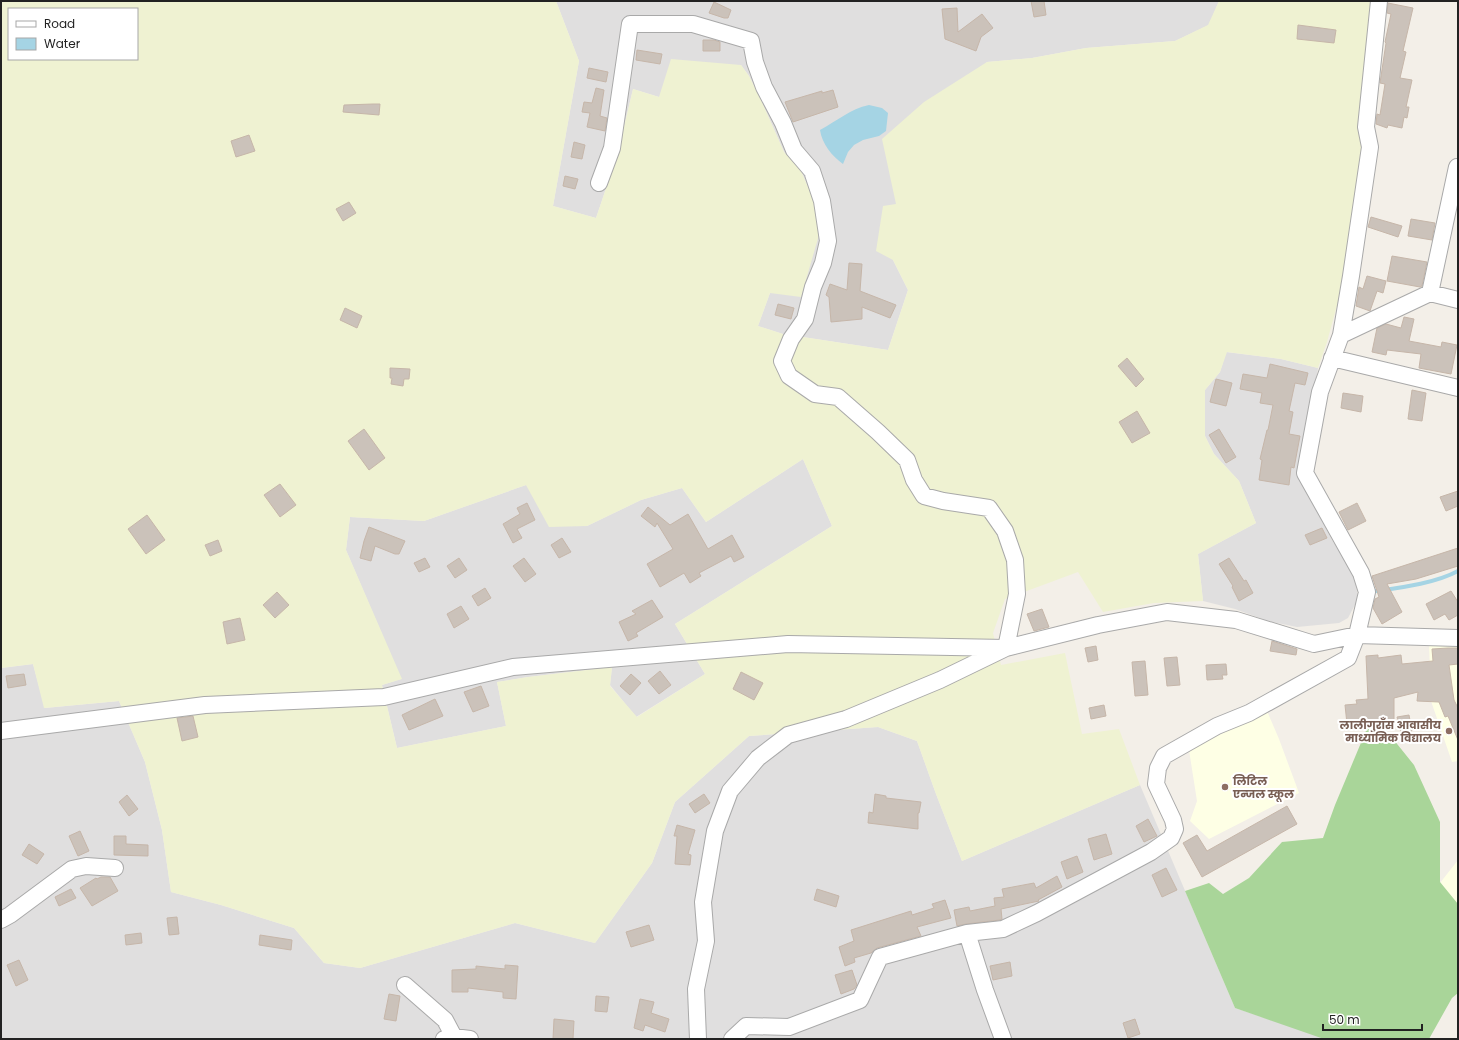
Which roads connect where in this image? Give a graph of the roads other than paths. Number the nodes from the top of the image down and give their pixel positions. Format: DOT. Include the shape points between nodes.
graph roads {
  1 [pos="1379,1"];
  2 [pos="1457,167"];
  3 [pos="599,183"];
  4 [pos="1430,293"];
  5 [pos="1458,300"];
  6 [pos="1341,334"];
  7 [pos="1332,358"];
  8 [pos="1458,388"];
  9 [pos="1357,635"];
  10 [pos="1458,638"];
  11 [pos="1006,648"];
  12 [pos="1,731"];
  13 [pos="115,868"];
  14 [pos="1,920"];
  15 [pos="967,933"];
  16 [pos="405,985"];
  17 [pos="456,1038"];
  18 [pos="698,1039"];
  19 [pos="732,1039"];
  20 [pos="1003,1039"];
  1 -- 6 [label="street" via="1366,127 1370,147"];
  2 -- 4 [label="street"];
  3 -- 11 [label="street" via="612,148 630,24 693,24 751,41 764,87 794,150 812,171 822,200 828,241 804,319 791,339 782,361 789,376 815,394 838,397 878,432 907,460 914,480 924,496 989,508 1005,531 1015,560 1017,594"];
  4 -- 5 [label="street"];
  4 -- 6 [label="street"];
  6 -- 7 [label="street"];
  7 -- 8 [label="street"];
  7 -- 9 [label="street" via="1320,392 1305,473 1361,573 1367,592"];
  9 -- 10 [label="street"];
  9 -- 11 [label="street" via="1314,644 1236,620 1167,612 1098,625"];
  9 -- 15 [label="street" via="1348,658 1249,713 1217,726 1164,756 1158,768 1156,784 1173,820 1175,829 1171,838 1151,852 1037,913 1002,929"];
  11 -- 12 [label="street" via="788,644 513,667 384,697 205,705"];
  11 -- 18 [label="street" via="940,680 846,719 788,734 758,758 730,791 715,831 703,902 706,941 696,989"];
  13 -- 14 [label="street" via="86,866 72,869 10,916"];
  15 -- 19 [label="street" via="880,957 860,1000 788,1027 746,1026"];
  15 -- 20 [label="street"];
  16 -- 17 [label="street" via="445,1020"];
}
